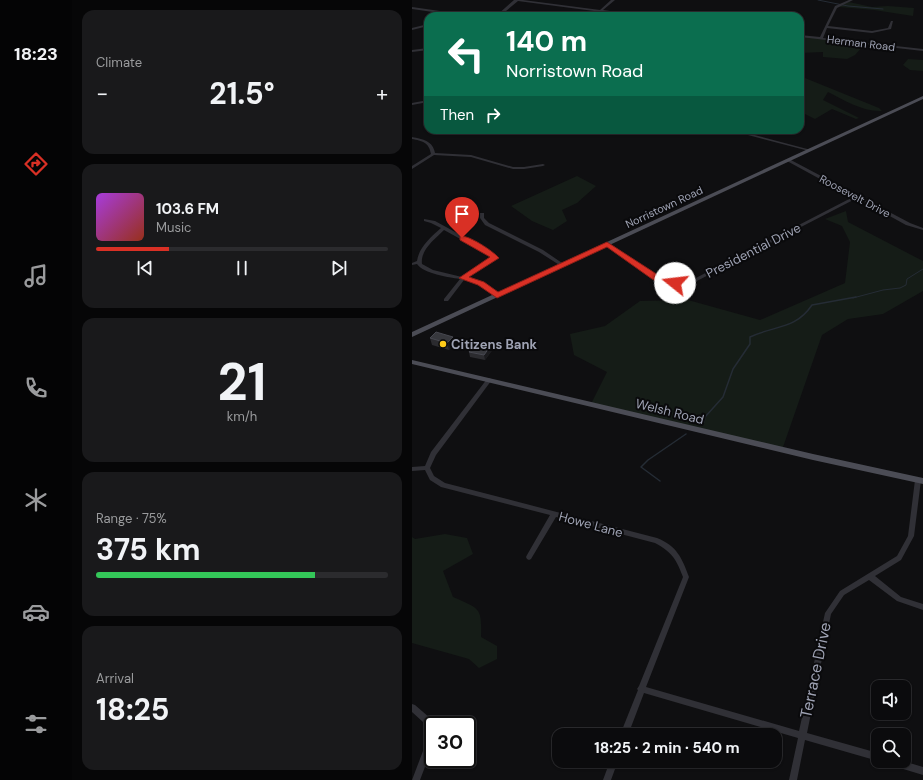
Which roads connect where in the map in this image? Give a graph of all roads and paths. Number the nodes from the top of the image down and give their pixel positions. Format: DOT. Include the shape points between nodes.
graph roads {
  1 [pos="517,0"];
  2 [pos="613,0"];
  3 [pos="851,0"];
  4 [pos="412,8"];
  5 [pos="601,11"];
  6 [pos="438,12"];
  7 [pos="503,12"];
  8 [pos="609,12"];
  9 [pos="892,22"];
  10 [pos="424,26"];
  11 [pos="826,27"];
  12 [pos="412,29"];
  13 [pos="804,36"];
  14 [pos="821,38"];
  15 [pos="424,50"];
  16 [pos="923,50"];
  17 [pos="412,51"];
  18 [pos="923,97"];
  19 [pos="424,102"];
  20 [pos="412,104"];
  21 [pos="747,134"];
  22 [pos="412,138"];
  23 [pos="809,150"];
  24 [pos="434,154"];
  25 [pos="788,160"];
  26 [pos="543,165"];
  27 [pos="412,168"];
  28 [pos="856,197"];
  29 [pos="482,214"];
  30 [pos="426,220"];
  31 [pos="444,228"];
  32 [pos="923,229"];
  33 [pos="607,244"];
  34 [pos="419,262"];
  35 [pos="412,264"];
  36 [pos="563,265"];
  37 [pos="463,278"];
  38 [pos="497,296"];
  39 [pos="446,300"];
  40 [pos="412,335"];
  41 [pos="412,361"];
  42 [pos="489,380"];
  43 [pos="427,468"];
  44 [pos="412,469"];
  45 [pos="921,480"];
  46 [pos="554,514"];
  47 [pos="529,557"];
  48 [pos="869,576"];
  49 [pos="923,607"];
  50 [pos="641,689"];
  51 [pos="412,707"];
  52 [pos="627,728"];
  53 [pos="802,734"];
  54 [pos="871,755"];
  55 [pos="911,767"];
  56 [pos="611,768"];
  57 [pos="923,771"];
  58 [pos="416,780"];
  59 [pos="607,780"];
  60 [pos="793,780"];
  1 -- 5 [label="street"];
  1 -- 7 [label="street"];
  2 -- 5 [label="street"];
  3 -- 11 [label="street" via="839,4"];
  4 -- 6 [label="street"];
  5 -- 8 [label="street"];
  9 -- 11 [label="street" via="889,29 878,32"];
  10 -- 12 [label="street"];
  11 -- 14 [label="street"];
  13 -- 14 [label="street, Herman Road"];
  14 -- 16 [label="street, Herman Road"];
  15 -- 17 [label="street"];
  18 -- 23 [label="main road, Norristown Road"];
  19 -- 20 [label="street"];
  21 -- 23 [label="street"];
  22 -- 24 [label="street" via="427,142 432,146"];
  23 -- 25 [label="main road, Norristown Road"];
  24 -- 26 [label="street" via="471,156 513,168"];
  24 -- 27 [label="street"];
  25 -- 28 [label="street, Roosevelt Drive"];
  25 -- 33 [label="main road, Norristown Road"];
  28 -- 32 [label="street, Roosevelt Drive"];
  28 -- 33 [label="street, Presidential Drive" via="691,282 663,281"];
  29 -- 36 [label="street" via="487,224"];
  30 -- 31 [label="street"];
  31 -- 34 [label="street" via="421,252"];
  31 -- 37 [label="street" via="496,258"];
  33 -- 36 [label="main road, Norristown Road"];
  34 -- 35 [label="street"];
  34 -- 37 [label="street" via="427,269"];
  36 -- 38 [label="main road, Norristown Road"];
  37 -- 38 [label="street" via="481,283"];
  37 -- 39 [label="street"];
  38 -- 40 [label="main road, Norristown Road"];
  41 -- 42 [label="main road, Welsh Road"];
  42 -- 43 [label="street" via="433,454"];
  42 -- 45 [label="main road, Welsh Road"];
  43 -- 44 [label="street"];
  43 -- 46 [label="street, Howe Lane" via="432,478 443,485"];
  45 -- 48 [label="street, Terrace Drive" via="911,536 899,558"];
  46 -- 47 [label="street"];
  46 -- 50 [label="street, Howe Lane" via="657,541 672,549 680,562 686,577"];
  48 -- 49 [label="street" via="899,599"];
  48 -- 53 [label="street, Terrace Drive" via="842,593 828,613"];
  50 -- 52 [label="street, Howe Lane"];
  50 -- 53 [label="street"];
  51 -- 58 [label="street" via="427,721 427,751"];
  53 -- 54 [label="street"];
  53 -- 60 [label="street, Terrace Drive"];
  55 -- 57 [label="street"];
  56 -- 59 [label="street"];
}
